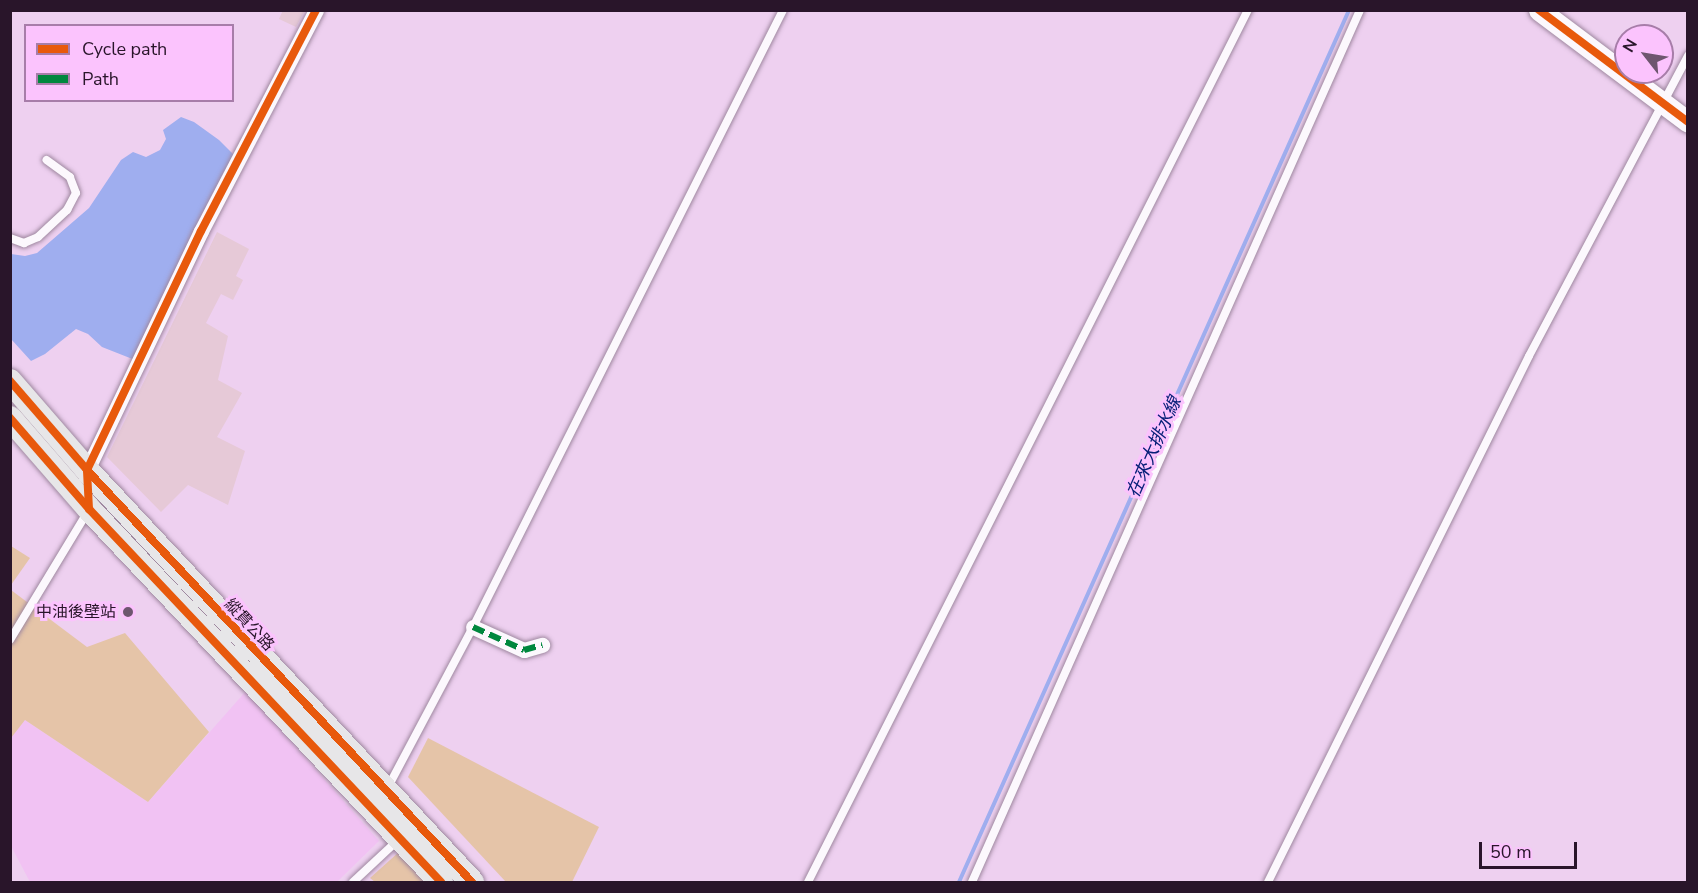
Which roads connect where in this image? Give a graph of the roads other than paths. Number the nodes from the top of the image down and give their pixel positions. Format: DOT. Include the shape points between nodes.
graph roads {
  1 [pos="316,10"];
  2 [pos="783,10"];
  3 [pos="1248,10"];
  4 [pos="1360,10"];
  5 [pos="1539,10"];
  6 [pos="1688,56"];
  7 [pos="1663,104"];
  8 [pos="1688,122"];
  9 [pos="47,160"];
  10 [pos="10,238"];
  11 [pos="10,381"];
  12 [pos="10,418"];
  13 [pos="87,470"];
  14 [pos="89,509"];
  15 [pos="473,627"];
  16 [pos="10,640"];
  17 [pos="542,645"];
  18 [pos="380,802"];
  19 [pos="399,840"];
  20 [pos="353,882"];
  21 [pos="441,882"];
  22 [pos="472,882"];
  23 [pos="808,882"];
  24 [pos="972,882"];
  25 [pos="1268,882"];
  1 -- 13 [label="street" via="201,231"];
  2 -- 15 [label="lane"];
  3 -- 23 [label="lane"];
  4 -- 24 [label="lane"];
  5 -- 7 [label="street"];
  6 -- 7 [label="lane"];
  7 -- 8 [label="street"];
  7 -- 25 [label="lane" via="1529,356"];
  9 -- 10 [label="lane" via="70,177 76,193 67,210 38,237 24,243"];
  11 -- 13 [label="main road, 縱貫公路"];
  12 -- 14 [label="main road, 縱貫公路"];
  13 -- 14 [label="street"];
  13 -- 18 [label="main road, 縱貫公路"];
  14 -- 16 [label="lane"];
  14 -- 18 [label="main road, 縱貫公路"];
  15 -- 17 [label="street" via="524,650"];
  15 -- 18 [label="lane"];
  18 -- 19 [label="main road, 縱貫公路"];
  18 -- 22 [label="main road, 縱貫公路"];
  19 -- 20 [label="lane"];
  19 -- 21 [label="main road, 縱貫公路"];
}
